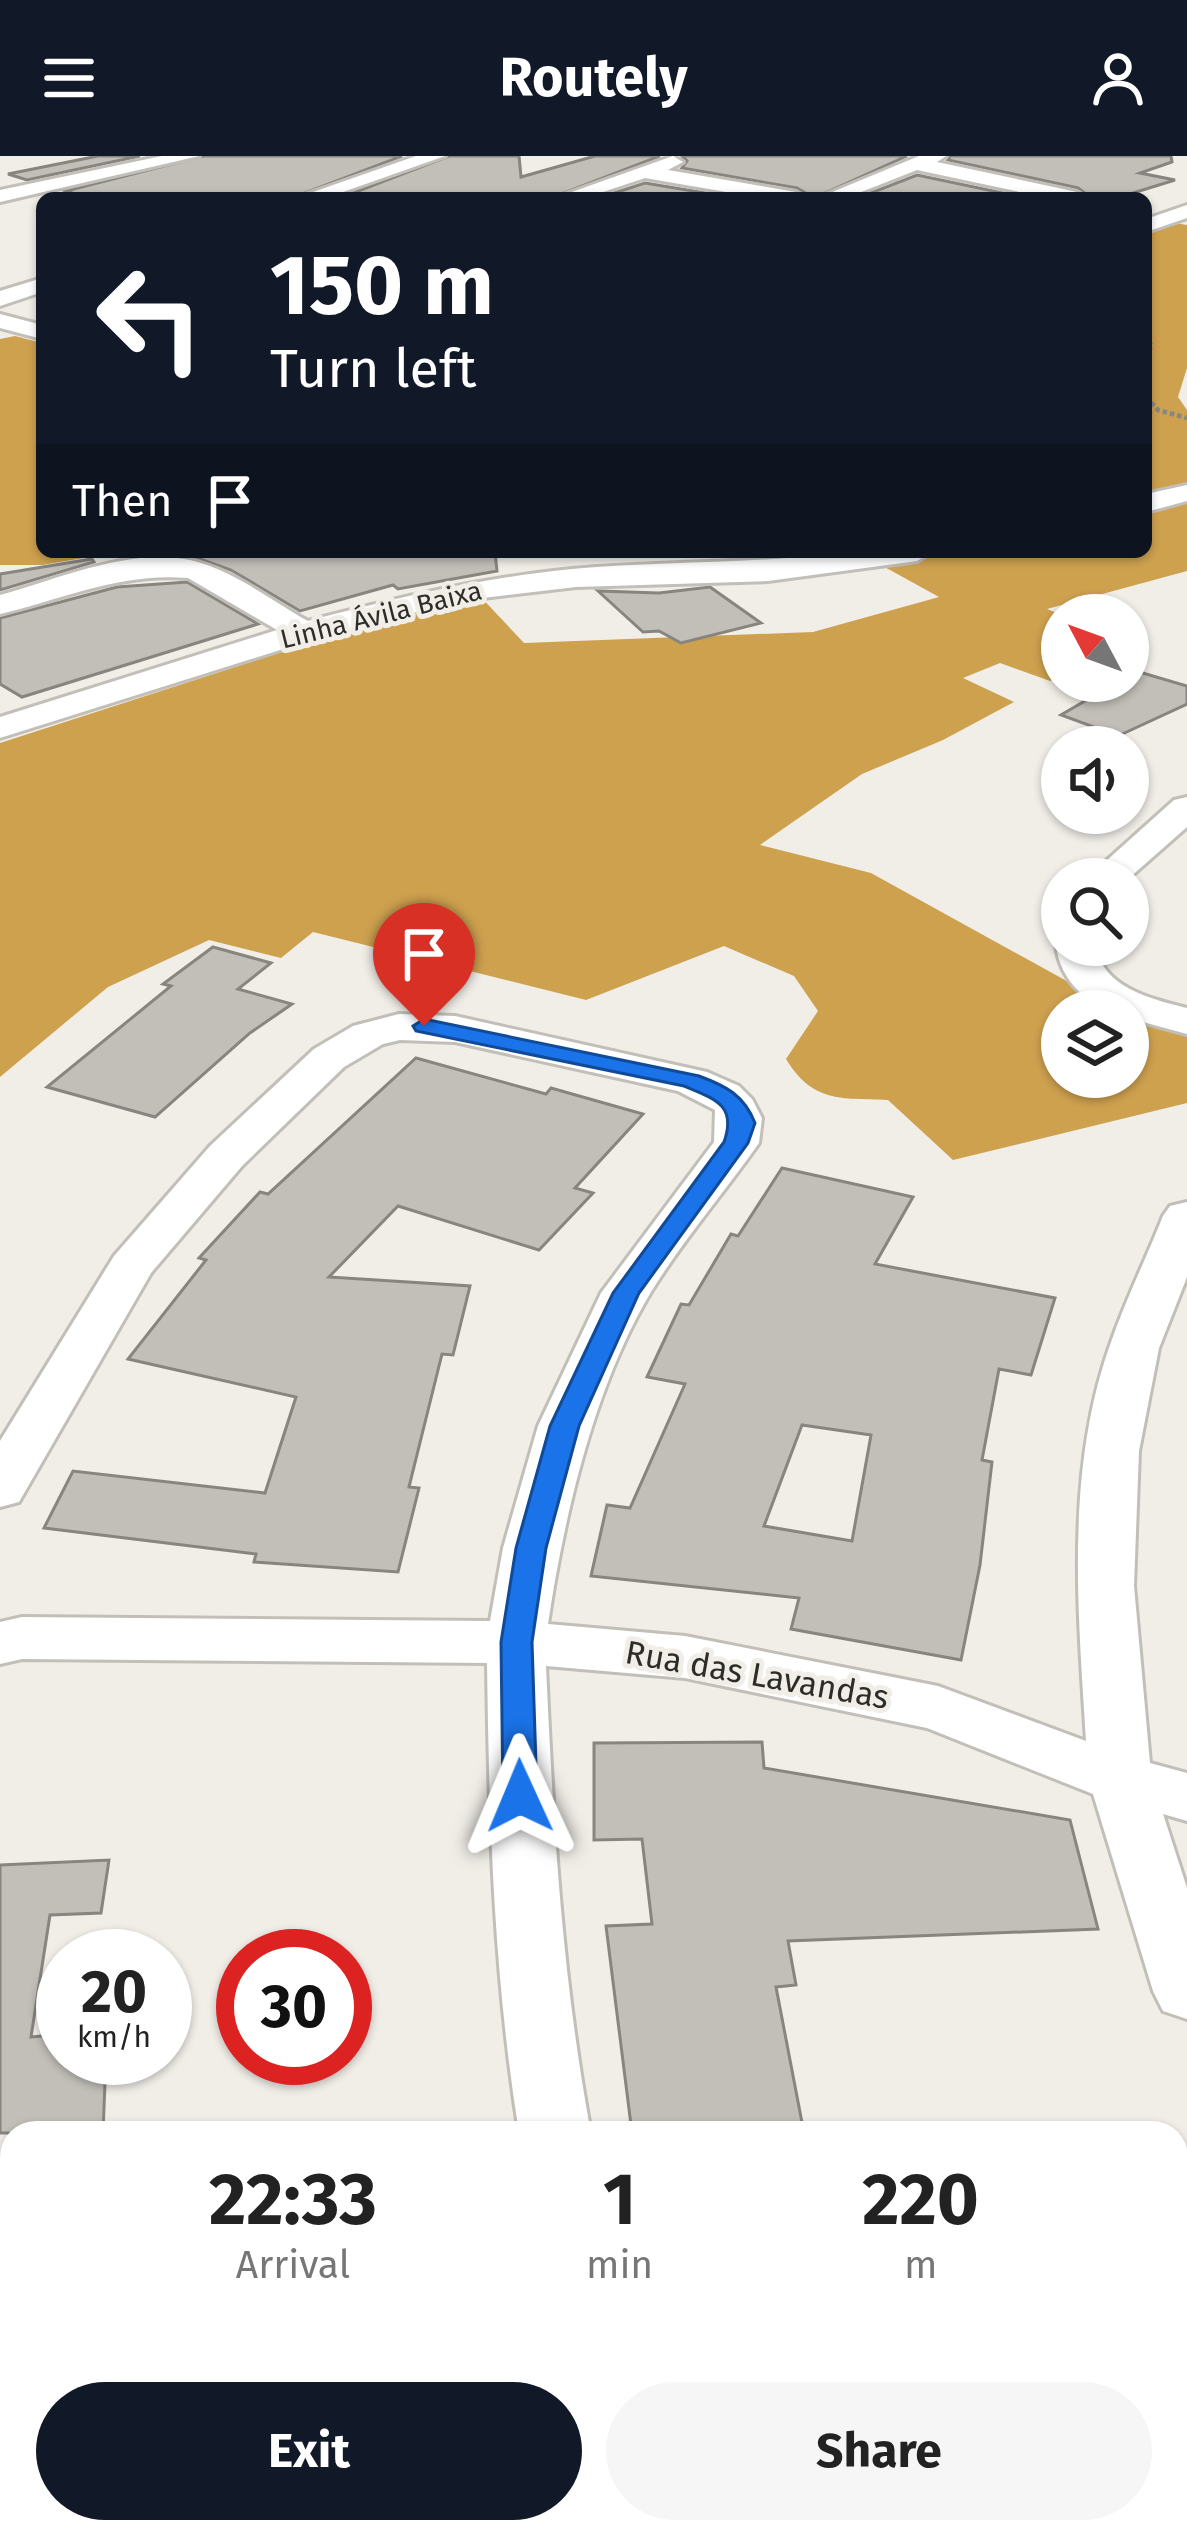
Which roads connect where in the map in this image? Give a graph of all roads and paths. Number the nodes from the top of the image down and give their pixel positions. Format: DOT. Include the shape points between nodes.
graph roads {
  1 [pos="189,156"];
  2 [pos="435,156"];
  3 [pos="690,156"];
  4 [pos="926,160"];
  5 [pos="644,172"];
  6 [pos="330,192"];
  7 [pos="584,192"];
  8 [pos="761,192"];
  9 [pos="843,192"];
  10 [pos="1053,192"];
  11 [pos="0,196"];
  12 [pos="1187,211"];
  13 [pos="1152,224"];
  14 [pos="36,287"];
  15 [pos="0,299"];
  16 [pos="0,321"];
  17 [pos="36,330"];
  18 [pos="1152,404"];
  19 [pos="1187,418"];
  20 [pos="1187,493"];
  21 [pos="1152,501"];
  22 [pos="872,558"];
  23 [pos="0,605"];
  24 [pos="304,632"];
  25 [pos="0,698"];
  26 [pos="16,723"];
  27 [pos="1187,808"];
  28 [pos="1129,858"];
  29 [pos="1082,966"];
  30 [pos="1187,1022"];
  31 [pos="1187,1216"];
  32 [pos="0,1489"];
  33 [pos="8,1638"];
  34 [pos="516,1642"];
  35 [pos="1120,1779"];
  36 [pos="1187,1797"];
  37 [pos="1187,1991"];
  38 [pos="553,2121"];
  1 -- 11 [label="street"];
  2 -- 6 [label="street"];
  3 -- 5 [label="street"];
  4 -- 9 [label="street"];
  4 -- 10 [label="street"];
  5 -- 7 [label="street"];
  5 -- 8 [label="street"];
  12 -- 13 [label="street"];
  14 -- 15 [label="street"];
  16 -- 17 [label="street"];
  18 -- 19 [label="path"];
  20 -- 21 [label="street"];
  22 -- 24 [label="street, Linha Ávila Baixa" via="768,572 512,583"];
  23 -- 24 [label="street" via="178,567"];
  24 -- 26 [label="street, Linha Ávila Baixa"];
  25 -- 26 [label="street"];
  27 -- 28 [label="street"];
  29 -- 30 [label="street" via="1090,981 1147,1012"];
  31 -- 35 [label="street" via="1134,1348 1112,1451 1105,1586"];
  32 -- 34 [label="street" via="131,1266 226,1156 329,1058 399,1027 455,1029 691,1081 737,1108 736,1143 626,1293 565,1426 531,1548"];
  33 -- 34 [label="street, Rua das Lavandas"];
  34 -- 35 [label="street, Rua das Lavandas" via="685,1657 917,1703"];
  34 -- 38 [label="street" via="522,1869"];
  35 -- 36 [label="street, Rua das Lavandas"];
  35 -- 37 [label="street"];
}
